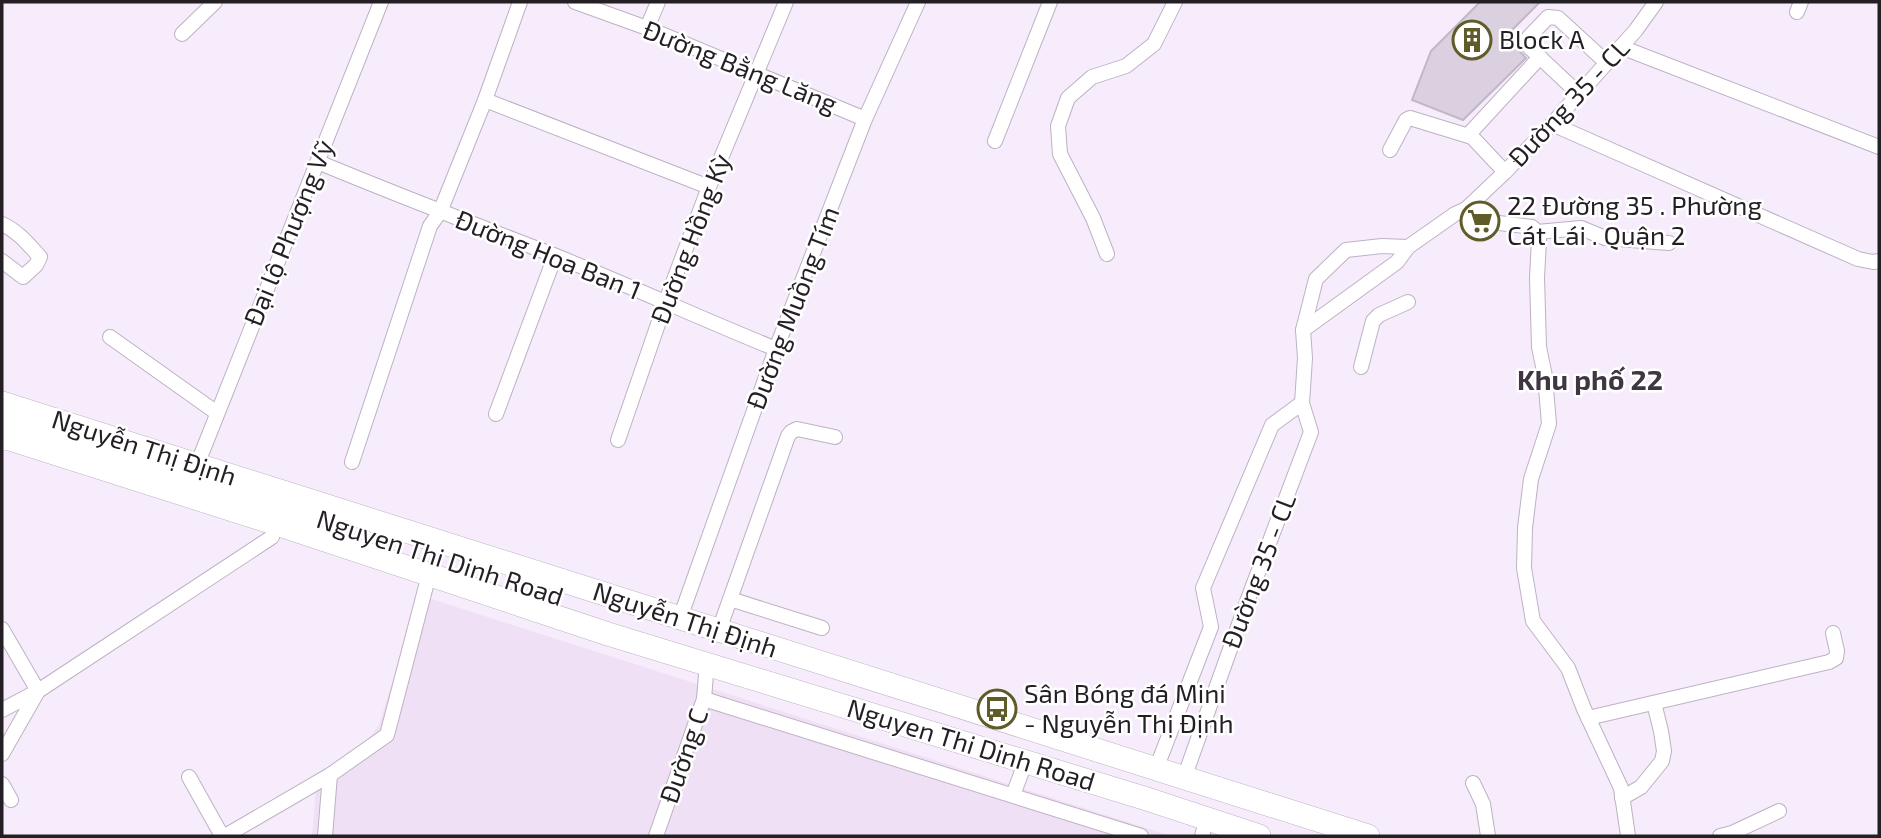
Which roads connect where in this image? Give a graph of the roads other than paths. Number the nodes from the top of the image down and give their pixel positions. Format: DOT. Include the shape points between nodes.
graph roads {
  1 [pos="215,2"];
  2 [pos="381,2"];
  3 [pos="520,2"];
  4 [pos="575,2"];
  5 [pos="658,2"];
  6 [pos="786,2"];
  7 [pos="918,2"];
  8 [pos="1050,2"];
  9 [pos="1175,2"];
  10 [pos="1656,2"];
  11 [pos="647,29"];
  12 [pos="182,34"];
  13 [pos="1621,47"];
  14 [pos="1540,57"];
  15 [pos="1607,63"];
  16 [pos="756,75"];
  17 [pos="1579,94"];
  18 [pos="485,100"];
  19 [pos="865,119"];
  20 [pos="1552,124"];
  21 [pos="1472,137"];
  22 [pos="995,141"];
  23 [pos="1879,148"];
  24 [pos="1390,150"];
  25 [pos="318,162"];
  26 [pos="1505,172"];
  27 [pos="709,187"];
  28 [pos="1466,209"];
  29 [pos="440,212"];
  30 [pos="2,224"];
  31 [pos="1537,232"];
  32 [pos="1669,243"];
  33 [pos="1408,247"];
  34 [pos="1107,254"];
  35 [pos="555,256"];
  36 [pos="2,261"];
  37 [pos="1879,261"];
  38 [pos="666,301"];
  39 [pos="1408,302"];
  40 [pos="1303,330"];
  41 [pos="110,337"];
  42 [pos="776,349"];
  43 [pos="1362,367"];
  44 [pos="2,403"];
  45 [pos="1302,403"];
  46 [pos="217,413"];
  47 [pos="496,414"];
  48 [pos="2,420"];
  49 [pos="835,437"];
  50 [pos="2,439"];
  51 [pos="618,440"];
  52 [pos="2,451"];
  53 [pos="352,462"];
  54 [pos="197,465"];
  55 [pos="277,531"];
  56 [pos="429,580"];
  57 [pos="730,599"];
  58 [pos="822,628"];
  59 [pos="2,629"];
  60 [pos="1833,633"];
  61 [pos="672,641"];
  62 [pos="712,654"];
  63 [pos="38,691"];
  64 [pos="704,699"];
  65 [pos="1654,703"];
  66 [pos="2,710"];
  67 [pos="1588,718"];
  68 [pos="2,754"];
  69 [pos="330,775"];
  70 [pos="190,777"];
  71 [pos="1473,783"];
  72 [pos="2,785"];
  73 [pos="1017,785"];
  74 [pos="1149,791"];
  75 [pos="1622,798"];
  76 [pos="11,800"];
  77 [pos="1177,800"];
  78 [pos="1779,810"];
  79 [pos="1208,835"];
  80 [pos="223,836"];
  81 [pos="325,836"];
  82 [pos="656,836"];
  83 [pos="1141,836"];
  84 [pos="1259,836"];
  85 [pos="1318,836"];
  86 [pos="1368,836"];
  87 [pos="1488,836"];
  88 [pos="1628,836"];
  89 [pos="1720,836"];
  1 -- 12 [label="street"];
  2 -- 25 [label="street, Đại lộ Phượng Vỹ"];
  3 -- 18 [label="street"];
  4 -- 11 [label="street, Đường Bằng Lăng"];
  5 -- 11 [label="street"];
  6 -- 16 [label="street, Đường Hồng Kỳ"];
  7 -- 19 [label="street, Đường Muồng Tím"];
  8 -- 22 [label="street"];
  9 -- 34 [label="street" via="1154,44 1126,66 1092,77 1068,98 1058,126 1060,154"];
  10 -- 13 [label="street, Đường 35 - CL"];
  11 -- 16 [label="street, Đường Bằng Lăng"];
  13 -- 15 [label="street, Đường 35 - CL"];
  13 -- 23 [label="street"];
  14 -- 15 [label="street" via="1530,48 1528,38 1548,17 1558,18"];
  14 -- 17 [label="street"];
  14 -- 21 [label="street" via="1471,132"];
  15 -- 17 [label="street, Đường 35 - CL"];
  16 -- 19 [label="street, Đường Bằng Lăng"];
  16 -- 27 [label="street, Đường Hồng Kỳ"];
  17 -- 20 [label="street, Đường 35 - CL"];
  18 -- 27 [label="street"];
  18 -- 29 [label="street"];
  19 -- 42 [label="street, Đường Muồng Tím"];
  20 -- 26 [label="street, Đường 35 - CL"];
  20 -- 37 [label="street" via="1858,259"];
  21 -- 24 [label="street" via="1410,118"];
  21 -- 26 [label="street"];
  25 -- 29 [label="street, Đường Hoa Ban 1"];
  25 -- 46 [label="street, Đại lộ Phượng Vỹ"];
  26 -- 28 [label="street, Đường 35 - CL"];
  27 -- 38 [label="street, Đường Hồng Kỳ"];
  28 -- 31 [label="street" via="1482,221 1532,227"];
  28 -- 33 [label="street, Đường 35 - CL"];
  29 -- 35 [label="street, Đường Hoa Ban 1"];
  29 -- 53 [label="street" via="430,226"];
  30 -- 36 [label="street" via="40,257 23,277"];
  31 -- 32 [label="street" via="1581,228 1605,238"];
  31 -- 67 [label="street" via="1539,347 1549,424 1531,479 1524,568 1533,621 1568,668"];
  33 -- 40 [label="street, Đường 35 - CL" via="1397,262"];
  33 -- 40 [label="street, Đường 35 - CL" via="1346,250 1316,279"];
  35 -- 38 [label="street, Đường Hoa Ban 1"];
  35 -- 47 [label="street"];
  38 -- 42 [label="street, Đường Hoa Ban 1"];
  38 -- 51 [label="street, Đường Hồng Kỳ"];
  39 -- 43 [label="street" via="1373,321"];
  40 -- 45 [label="street, Đường 35 - CL"];
  41 -- 46 [label="street"];
  42 -- 61 [label="street, Đường Muồng Tím"];
  44 -- 54 [label="main road, Nguyễn Thị Định"];
  45 -- 74 [label="street, Đường 35 - CL" via="1272,425 1203,588 1210,627"];
  45 -- 77 [label="street, Đường 35 - CL" via="1311,432"];
  46 -- 54 [label="street, Đại lộ Phượng Vỹ"];
  48 -- 61 [label="main road, Nguyen Thi Dinh Road"];
  49 -- 57 [label="street, Đường C" via="797,429 788,436"];
  50 -- 55 [label="main road, Nguyen Thi Dinh Road"];
  52 -- 55 [label="main road, Nguyễn Thị Định"];
  54 -- 61 [label="main road, Nguyễn Thị Định"];
  55 -- 56 [label="main road, Nguyễn Thị Định"];
  55 -- 63 [label="street"];
  56 -- 61 [label="main road, Nguyễn Thị Định" via="606,638"];
  56 -- 69 [label="street" via="387,735"];
  57 -- 58 [label="street"];
  57 -- 62 [label="street, Đường C"];
  59 -- 63 [label="street"];
  60 -- 65 [label="street" via="1837,651 1829,662"];
  61 -- 62 [label="main road, Nguyễn Thị Định"];
  61 -- 62 [label="main road, Nguyễn Thị Định"];
  62 -- 64 [label="street, Đường C"];
  62 -- 73 [label="main road, Nguyễn Thị Định"];
  62 -- 74 [label="main road, Nguyen Thi Dinh Road"];
  62 -- 74 [label="main road, Nguyễn Thị Định"];
  63 -- 66 [label="street"];
  63 -- 68 [label="street"];
  64 -- 73 [label="street"];
  64 -- 82 [label="street, Đường C"];
  65 -- 67 [label="street"];
  65 -- 75 [label="street" via="1662,761 1641,787"];
  67 -- 75 [label="street"];
  69 -- 80 [label="street"];
  69 -- 81 [label="street"];
  70 -- 80 [label="street"];
  71 -- 87 [label="street" via="1483,804"];
  72 -- 76 [label="street"];
  73 -- 74 [label="main road, Nguyễn Thị Định"];
  73 -- 83 [label="street"];
  74 -- 77 [label="main road, Nguyễn Thị Định"];
  74 -- 77 [label="main road, Nguyễn Thị Định"];
  75 -- 88 [label="street"];
  77 -- 79 [label="main road, Nguyễn Thị Định"];
  77 -- 84 [label="main road"];
  77 -- 85 [label="main road"];
  77 -- 86 [label="main road, Nguyễn Thị Định"];
  78 -- 89 [label="street"];
}
